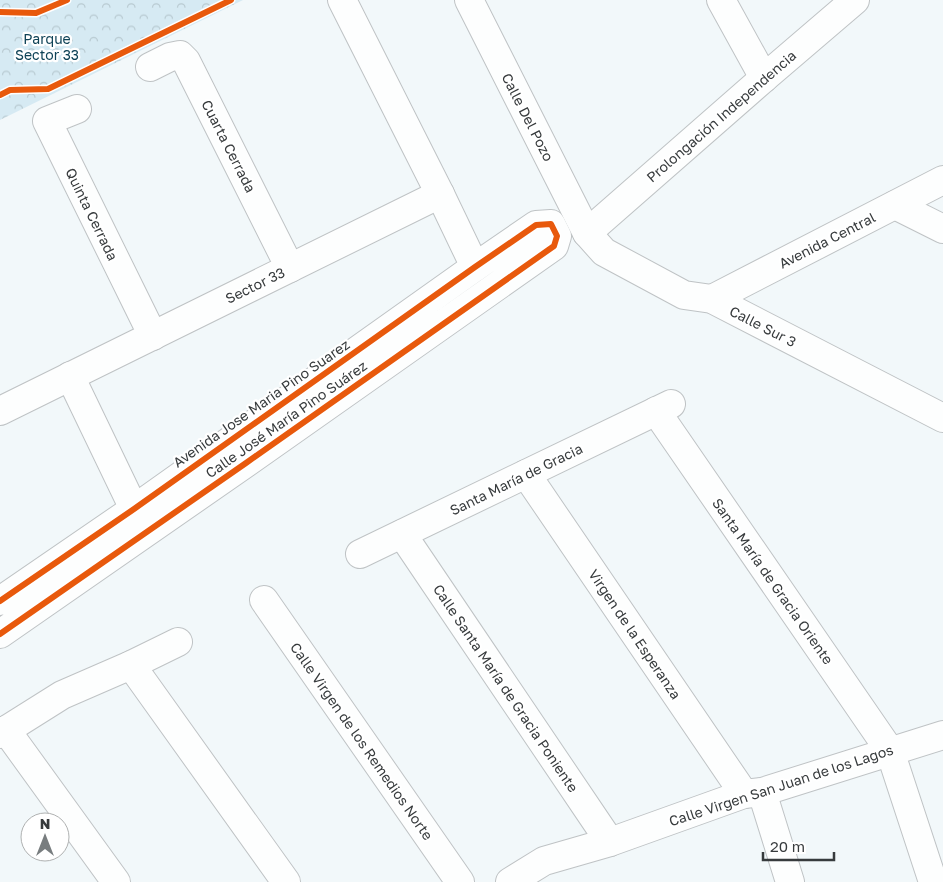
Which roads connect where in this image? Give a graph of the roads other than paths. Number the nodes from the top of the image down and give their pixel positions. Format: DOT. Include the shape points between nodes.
graph roads {
  1 [pos="342,0"];
  2 [pos="469,0"];
  3 [pos="720,0"];
  4 [pos="855,0"];
  5 [pos="150,67"];
  6 [pos="764,78"];
  7 [pos="77,109"];
  8 [pos="943,180"];
  9 [pos="440,194"];
  10 [pos="895,205"];
  11 [pos="536,225"];
  12 [pos="943,229"];
  13 [pos="587,233"];
  14 [pos="475,267"];
  15 [pos="290,268"];
  16 [pos="712,299"];
  17 [pos="153,336"];
  18 [pos="70,376"];
  19 [pos="2,403"];
  20 [pos="664,408"];
  21 [pos="943,418"];
  22 [pos="526,474"];
  23 [pos="142,519"];
  24 [pos="402,534"];
  25 [pos="360,554"];
  26 [pos="264,600"];
  27 [pos="0,601"];
  28 [pos="0,634"];
  29 [pos="178,642"];
  30 [pos="131,665"];
  31 [pos="3,732"];
  32 [pos="943,734"];
  33 [pos="890,751"];
  34 [pos="753,793"];
  35 [pos="610,842"];
  36 [pos="116,882"];
  37 [pos="286,882"];
  38 [pos="460,882"];
  39 [pos="510,882"];
  40 [pos="790,882"];
  41 [pos="933,882"];
  1 -- 9 [label="street"];
  2 -- 13 [label="street, Calle Del Pozo"];
  3 -- 6 [label="street"];
  4 -- 6 [label="street, Prolongación Independencia"];
  5 -- 15 [label="street, Cuarta Cerrada" via="180,55 186,61"];
  6 -- 13 [label="street, Prolongación Independencia"];
  7 -- 17 [label="street, Quinta Cerrada" via="46,121"];
  8 -- 10 [label="street, Avenida Central"];
  9 -- 14 [label="street"];
  9 -- 15 [label="street, Sector 33"];
  10 -- 12 [label="street"];
  10 -- 16 [label="street, Avenida Central"];
  11 -- 14 [label="street, Avenida Jose Maria Pino Suarez"];
  11 -- 23 [label="street, Calle José María Pino Suárez" via="551,224 557,236 554,246"];
  13 -- 16 [label="street, Calle Sur 3" via="604,252 684,294"];
  14 -- 23 [label="street, Avenida Jose Maria Pino Suarez"];
  15 -- 17 [label="street, Sector 33"];
  16 -- 21 [label="street, Calle Sur 3"];
  17 -- 18 [label="street, Sector 33"];
  18 -- 19 [label="street, Sector 33"];
  18 -- 23 [label="street"];
  20 -- 22 [label="street, Santa María de Gracia"];
  20 -- 33 [label="street, Santa María de Gracia Oriente"];
  22 -- 24 [label="street, Santa María de Gracia"];
  22 -- 34 [label="street, Virgen de la Esperanza"];
  23 -- 27 [label="street, Avenida Jose Maria Pino Suarez"];
  23 -- 28 [label="street, Calle José María Pino Suárez"];
  24 -- 25 [label="street, Santa María de Gracia"];
  24 -- 35 [label="street, Calle Santa María de Gracia Poniente"];
  26 -- 38 [label="street, Calle Virgen de los Remedios Norte"];
  29 -- 30 [label="street"];
  30 -- 31 [label="street" via="62,695"];
  30 -- 37 [label="street"];
  31 -- 36 [label="street"];
  32 -- 33 [label="street, Calle Virgen San Juan de los Lagos"];
  33 -- 34 [label="street, Calle Virgen San Juan de los Lagos"];
  33 -- 41 [label="street, Santa María de Gracia Oriente"];
  34 -- 35 [label="street, Calle Virgen San Juan de los Lagos"];
  34 -- 40 [label="street, Virgen de la Esperanza"];
  35 -- 39 [label="street, Calle Virgen San Juan de los Lagos" via="544,861"];
}
